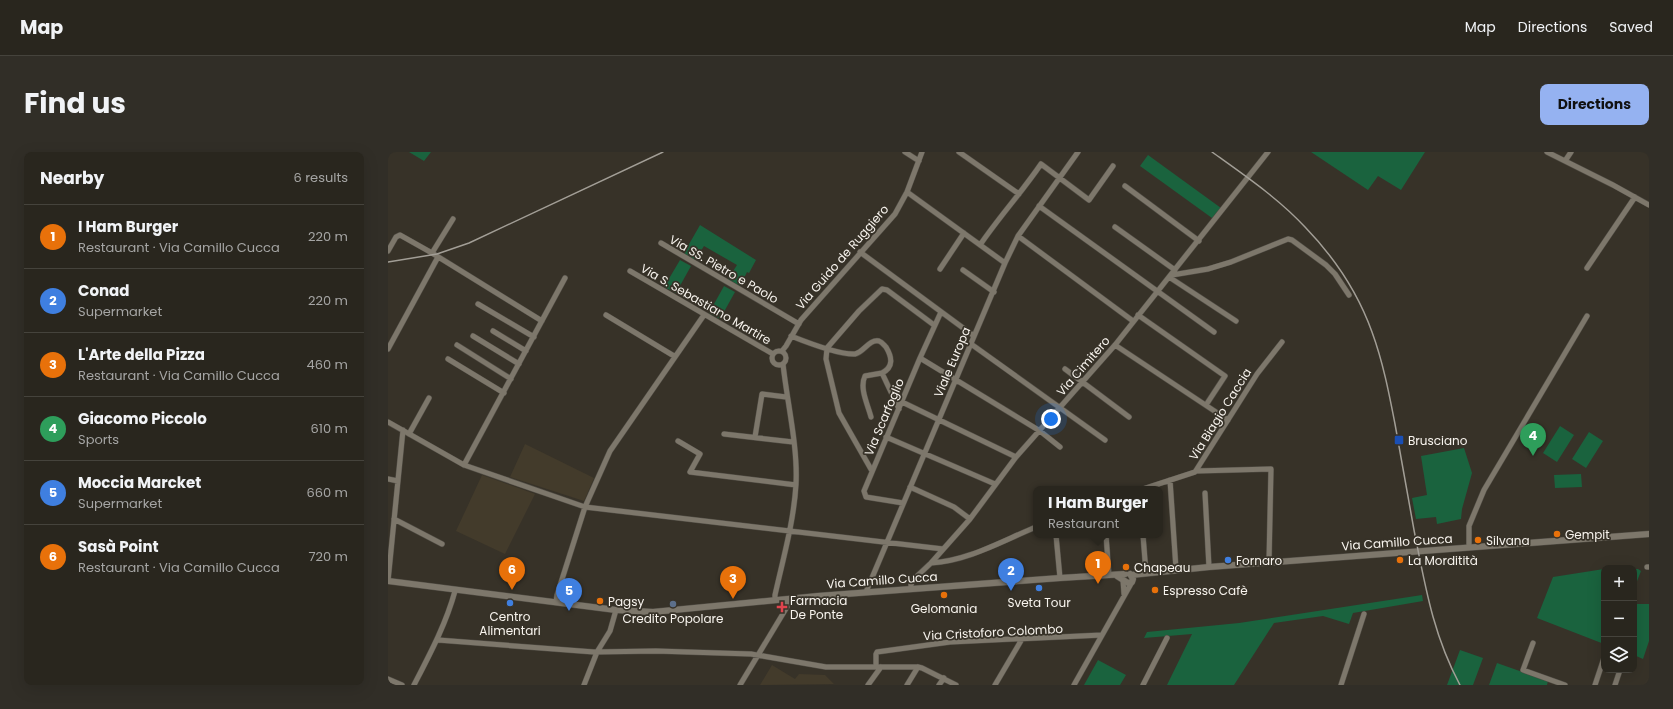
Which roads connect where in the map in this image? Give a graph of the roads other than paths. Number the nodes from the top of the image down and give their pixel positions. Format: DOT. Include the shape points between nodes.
graph roads {
  1 [pos="905,152"];
  2 [pos="922,152"];
  3 [pos="959,152"];
  4 [pos="1078,152"];
  5 [pos="1268,152"];
  6 [pos="1548,152"];
  7 [pos="1571,152"];
  8 [pos="919,161"];
  9 [pos="1565,161"];
  10 [pos="1113,166"];
  11 [pos="1059,178"];
  12 [pos="1125,186"];
  13 [pos="907,192"];
  14 [pos="1019,194"];
  15 [pos="1635,197"];
  16 [pos="1649,205"];
  17 [pos="1038,206"];
  18 [pos="453,220"];
  19 [pos="1115,227"];
  20 [pos="964,233"];
  21 [pos="1018,236"];
  22 [pos="1199,241"];
  23 [pos="661,243"];
  24 [pos="980,244"];
  25 [pos="388,251"];
  26 [pos="860,252"];
  27 [pos="432,253"];
  28 [pos="438,257"];
  29 [pos="1005,263"];
  30 [pos="1587,268"];
  31 [pos="940,269"];
  32 [pos="963,270"];
  33 [pos="630,271"];
  34 [pos="1172,274"];
  35 [pos="565,278"];
  36 [pos="994,292"];
  37 [pos="1157,292"];
  38 [pos="1349,295"];
  39 [pos="478,304"];
  40 [pos="941,312"];
  41 [pos="606,315"];
  42 [pos="704,315"];
  43 [pos="1138,315"];
  44 [pos="1587,316"];
  45 [pos="542,321"];
  46 [pos="1133,321"];
  47 [pos="1236,321"];
  48 [pos="798,324"];
  49 [pos="934,325"];
  50 [pos="494,331"];
  51 [pos="1214,332"];
  52 [pos="472,336"];
  53 [pos="791,336"];
  54 [pos="974,336"];
  55 [pos="534,337"];
  56 [pos="1282,342"];
  57 [pos="971,344"];
  58 [pos="457,345"];
  59 [pos="1115,345"];
  60 [pos="827,348"];
  61 [pos="388,349"];
  62 [pos="526,351"];
  63 [pos="782,351"];
  64 [pos="773,354"];
  65 [pos="674,356"];
  66 [pos="920,358"];
  67 [pos="448,359"];
  68 [pos="519,364"];
  69 [pos="783,364"];
  70 [pos="1065,369"];
  71 [pos="882,373"];
  72 [pos="511,379"];
  73 [pos="955,381"];
  74 [pos="1082,382"];
  75 [pos="504,392"];
  76 [pos="786,397"];
  77 [pos="429,398"];
  78 [pos="902,402"];
  79 [pos="1206,405"];
  80 [pos="1060,408"];
  81 [pos="899,410"];
  82 [pos="871,417"];
  83 [pos="1129,417"];
  84 [pos="938,419"];
  85 [pos="1228,420"];
  86 [pos="388,422"];
  87 [pos="402,430"];
  88 [pos="1040,431"];
  89 [pos="409,434"];
  90 [pos="724,434"];
  91 [pos="886,437"];
  92 [pos="755,438"];
  93 [pos="1105,440"];
  94 [pos="678,441"];
  95 [pos="793,442"];
  96 [pos="1060,447"];
  97 [pos="924,453"];
  98 [pos="1016,457"];
  99 [pos="464,465"];
  100 [pos="872,471"];
  101 [pos="1196,471"];
  102 [pos="388,479"];
  103 [pos="1170,480"];
  104 [pos="398,481"];
  105 [pos="796,484"];
  106 [pos="995,484"];
  107 [pos="1153,486"];
  108 [pos="910,487"];
  109 [pos="1205,493"];
  110 [pos="903,503"];
  111 [pos="585,507"];
  112 [pos="970,519"];
  113 [pos="392,522"];
  114 [pos="1033,528"];
  115 [pos="789,532"];
  116 [pos="1649,534"];
  117 [pos="1056,538"];
  118 [pos="1106,538"];
  119 [pos="1143,538"];
  120 [pos="887,542"];
  121 [pos="442,544"];
  122 [pos="1469,547"];
  123 [pos="942,549"];
  124 [pos="1269,562"];
  125 [pos="931,564"];
  126 [pos="1209,567"];
  127 [pos="1176,569"];
  128 [pos="1146,572"];
  129 [pos="1112,575"];
  130 [pos="1060,578"];
  131 [pos="1128,578"];
  132 [pos="388,581"];
  133 [pos="911,589"];
  134 [pos="456,591"];
  135 [pos="866,592"];
  136 [pos="1124,594"];
  137 [pos="775,600"];
  138 [pos="787,600"];
  139 [pos="556,602"];
  140 [pos="616,610"];
  141 [pos="1364,614"];
  142 [pos="1102,635"];
  143 [pos="1166,638"];
  144 [pos="1022,639"];
  145 [pos="438,640"];
  146 [pos="1533,644"];
  147 [pos="597,652"];
  148 [pos="759,655"];
  149 [pos="878,667"];
  150 [pos="918,667"];
  151 [pos="1601,667"];
  152 [pos="1619,673"];
  153 [pos="944,678"];
  154 [pos="388,679"];
  155 [pos="402,685"];
  156 [pos="414,685"];
  157 [pos="584,685"];
  158 [pos="740,685"];
  159 [pos="868,685"];
  160 [pos="906,685"];
  161 [pos="939,685"];
  162 [pos="956,685"];
  163 [pos="995,685"];
  164 [pos="1074,685"];
  165 [pos="1143,685"];
  166 [pos="1341,685"];
  167 [pos="1565,685"];
  168 [pos="1595,685"];
  169 [pos="1615,685"];
  1 -- 8 [label="street"];
  2 -- 8 [label="street, Via Guido de Ruggiero"];
  3 -- 14 [label="street"];
  4 -- 11 [label="street, Viale Europa"];
  5 -- 22 [label="street, Via Cimitero"];
  6 -- 9 [label="street"];
  7 -- 9 [label="street"];
  8 -- 13 [label="street, Via Guido de Ruggiero"];
  9 -- 15 [label="street"];
  10 -- 11 [label="street" via="1089,200"];
  11 -- 14 [label="street" via="1041,164"];
  11 -- 17 [label="street, Viale Europa"];
  12 -- 22 [label="street"];
  13 -- 20 [label="street"];
  13 -- 26 [label="street, Via Guido de Ruggiero" via="895,214"];
  14 -- 24 [label="street"];
  15 -- 16 [label="street"];
  15 -- 30 [label="street"];
  17 -- 21 [label="street, Viale Europa"];
  17 -- 37 [label="street"];
  18 -- 27 [label="street"];
  19 -- 34 [label="street"];
  20 -- 24 [label="street"];
  20 -- 31 [label="street"];
  21 -- 29 [label="street, Viale Europa"];
  21 -- 46 [label="street"];
  22 -- 34 [label="street, Via Cimitero"];
  23 -- 48 [label="street, Via SS. Pietro e Paolo"];
  24 -- 29 [label="street"];
  25 -- 27 [label="street" via="400,234"];
  26 -- 40 [label="street"];
  26 -- 48 [label="street, Via Guido de Ruggiero"];
  27 -- 28 [label="street"];
  28 -- 45 [label="street"];
  28 -- 61 [label="street"];
  29 -- 36 [label="street, Viale Europa"];
  32 -- 36 [label="street"];
  33 -- 42 [label="street, Via S. Sebastiano Martire"];
  34 -- 37 [label="street, Via Cimitero"];
  34 -- 38 [label="street" via="1208,269 1288,239 1326,265"];
  34 -- 47 [label="street"];
  35 -- 45 [label="street"];
  36 -- 54 [label="street, Viale Europa"];
  37 -- 43 [label="street, Via Cimitero"];
  37 -- 51 [label="street"];
  39 -- 55 [label="street"];
  40 -- 49 [label="street, Via Scarfoglio"];
  40 -- 54 [label="street"];
  41 -- 65 [label="street"];
  42 -- 64 [label="street, Via S. Sebastiano Martire"];
  42 -- 65 [label="street"];
  43 -- 46 [label="street, Via Cimitero"];
  43 -- 79 [label="street" via="1225,376"];
  44 -- 122 [label="street" via="1484,490 1469,526"];
  45 -- 55 [label="street"];
  46 -- 59 [label="street, Via Cimitero"];
  48 -- 53 [label="street, Via Guido de Ruggiero"];
  49 -- 60 [label="street" via="887,290 882,289 858,311"];
  49 -- 66 [label="street, Via Scarfoglio"];
  50 -- 62 [label="street"];
  52 -- 68 [label="street"];
  53 -- 60 [label="street"];
  53 -- 63 [label="street, Via Guido de Ruggiero"];
  54 -- 57 [label="street, Viale Europa"];
  55 -- 62 [label="street"];
  56 -- 85 [label="street, Via Biagio Caccia" via="1261,368"];
  57 -- 73 [label="street, Viale Europa"];
  57 -- 80 [label="street"];
  58 -- 72 [label="street"];
  59 -- 74 [label="street, Via Cimitero"];
  59 -- 79 [label="street"];
  60 -- 71 [label="street" via="853,354 878,341 892,359 889,367"];
  60 -- 100 [label="street" via="826,359 839,413"];
  62 -- 68 [label="street"];
  63 -- 64 [label="street"];
  63 -- 69 [label="street" via="786,358"];
  64 -- 69 [label="street" via="774,363"];
  65 -- 111 [label="street" via="610,451"];
  66 -- 73 [label="street"];
  66 -- 78 [label="street, Via Scarfoglio"];
  67 -- 75 [label="street"];
  68 -- 72 [label="street"];
  69 -- 76 [label="street"];
  70 -- 74 [label="street"];
  71 -- 81 [label="street"];
  71 -- 82 [label="street" via="869,374 864,379 863,387"];
  72 -- 75 [label="street"];
  73 -- 84 [label="street, Viale Europa"];
  73 -- 88 [label="street"];
  74 -- 80 [label="street, Via Cimitero"];
  74 -- 83 [label="street"];
  75 -- 99 [label="street"];
  76 -- 92 [label="street" via="762,394"];
  76 -- 95 [label="street"];
  77 -- 89 [label="street"];
  78 -- 81 [label="street, Via Scarfoglio"];
  78 -- 84 [label="street"];
  79 -- 85 [label="street"];
  80 -- 88 [label="street, Via Cimitero"];
  80 -- 93 [label="street"];
  81 -- 91 [label="street, Via Scarfoglio"];
  84 -- 97 [label="street, Viale Europa"];
  84 -- 98 [label="street"];
  85 -- 101 [label="street, Via Biagio Caccia"];
  86 -- 87 [label="street"];
  87 -- 89 [label="street"];
  87 -- 104 [label="street"];
  88 -- 96 [label="street"];
  88 -- 98 [label="street, Via Cimitero"];
  89 -- 99 [label="street"];
  90 -- 92 [label="street"];
  91 -- 97 [label="street"];
  91 -- 100 [label="street, Via Scarfoglio"];
  92 -- 95 [label="street"];
  94 -- 105 [label="street" via="700,454 690,472"];
  95 -- 105 [label="street"];
  97 -- 106 [label="street"];
  97 -- 108 [label="street, Viale Europa"];
  98 -- 106 [label="street, Via Cimitero"];
  99 -- 111 [label="street"];
  100 -- 110 [label="street, Via Scarfoglio" via="864,494"];
  101 -- 103 [label="street, Via Biagio Caccia"];
  101 -- 124 [label="street" via="1272,470"];
  102 -- 104 [label="street"];
  103 -- 107 [label="street, Via Biagio Caccia"];
  103 -- 127 [label="street"];
  104 -- 113 [label="street"];
  105 -- 115 [label="street"];
  106 -- 112 [label="street, Via Cimitero"];
  108 -- 110 [label="street, Viale Europa"];
  108 -- 112 [label="street" via="954,507"];
  109 -- 126 [label="street"];
  110 -- 120 [label="street, Viale Europa"];
  111 -- 115 [label="street"];
  111 -- 139 [label="street"];
  112 -- 123 [label="street, Via Cimitero"];
  113 -- 121 [label="street"];
  113 -- 132 [label="street"];
  114 -- 125 [label="street" via="960,558"];
  115 -- 120 [label="street"];
  115 -- 137 [label="street"];
  116 -- 122 [label="street, Via Camillo Cucca"];
  117 -- 130 [label="street"];
  118 -- 129 [label="street"];
  119 -- 128 [label="street"];
  120 -- 123 [label="street"];
  120 -- 135 [label="street, Viale Europa"];
  122 -- 124 [label="street, Via Camillo Cucca"];
  123 -- 125 [label="street, Via Cimitero"];
  124 -- 126 [label="street, Via Camillo Cucca"];
  125 -- 133 [label="street, Via Cimitero" via="915,578"];
  126 -- 127 [label="street, Via Camillo Cucca"];
  127 -- 128 [label="street, Via Camillo Cucca"];
  128 -- 131 [label="street, Via Camillo Cucca"];
  129 -- 130 [label="street, Via Camillo Cucca"];
  129 -- 131 [label="street, Via Camillo Cucca"];
  130 -- 133 [label="street, Via Camillo Cucca"];
  131 -- 136 [label="street"];
  131 -- 136 [label="street"];
  132 -- 134 [label="street, Via Camillo Cucca"];
  133 -- 135 [label="street, Via Camillo Cucca"];
  134 -- 139 [label="street, Via Camillo Cucca"];
  134 -- 145 [label="street"];
  135 -- 138 [label="street, Via Camillo Cucca"];
  136 -- 142 [label="street"];
  137 -- 138 [label="street, Via Camillo Cucca"];
  137 -- 140 [label="street, Via Camillo Cucca" via="653,612"];
  138 -- 148 [label="street" via="787,607"];
  139 -- 140 [label="street, Via Camillo Cucca"];
  140 -- 147 [label="street" via="610,631"];
  141 -- 166 [label="street"];
  142 -- 144 [label="street, Via Cristoforo Colombo"];
  142 -- 164 [label="street"];
  143 -- 165 [label="street"];
  144 -- 149 [label="street, Via Cristoforo Colombo" via="950,642 877,652"];
  144 -- 163 [label="street"];
  145 -- 147 [label="street"];
  145 -- 156 [label="street"];
  146 -- 167 [label="street" via="1523,670"];
  147 -- 148 [label="street"];
  147 -- 157 [label="street"];
  148 -- 149 [label="street" via="826,667"];
  148 -- 158 [label="street"];
  149 -- 150 [label="street"];
  149 -- 159 [label="street"];
  150 -- 153 [label="street"];
  150 -- 160 [label="street"];
  151 -- 168 [label="street"];
  152 -- 169 [label="street"];
  153 -- 161 [label="street"];
  153 -- 162 [label="street"];
  154 -- 155 [label="street"];
}
